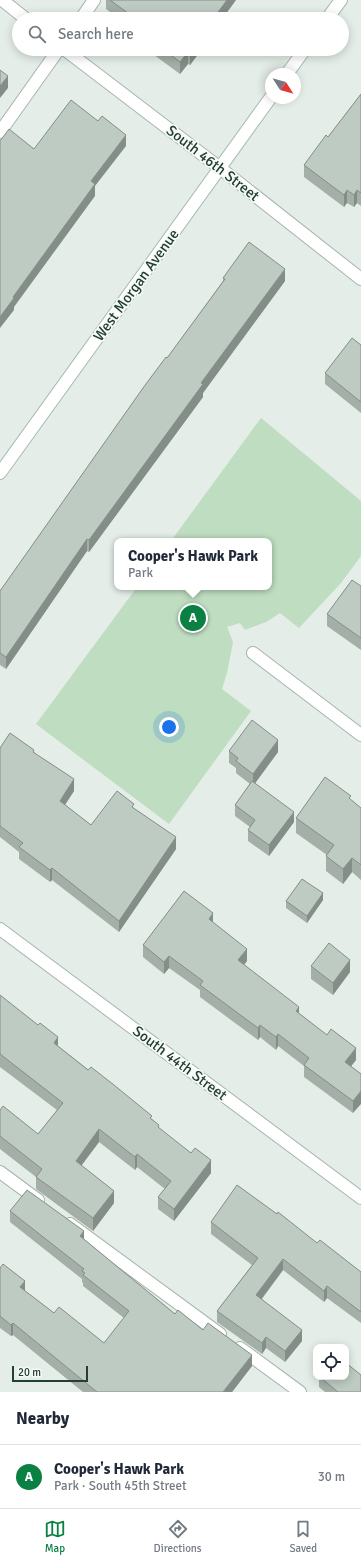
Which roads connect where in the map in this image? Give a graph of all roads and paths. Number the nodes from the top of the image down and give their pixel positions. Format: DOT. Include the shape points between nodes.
graph roads {
  1 [pos="2,0"];
  2 [pos="94,0"];
  3 [pos="341,0"];
  4 [pos="17,12"];
  5 [pos="86,12"];
  6 [pos="332,12"];
  7 [pos="54,56"];
  8 [pos="73,56"];
  9 [pos="300,56"];
  10 [pos="291,68"];
  11 [pos="266,104"];
  12 [pos="0,132"];
  13 [pos="220,168"];
  14 [pos="361,278"];
  15 [pos="2,468"];
  16 [pos="253,653"];
  17 [pos="361,735"];
  18 [pos="0,929"];
  19 [pos="0,1172"];
  20 [pos="361,1198"];
  21 [pos="45,1205"];
  22 [pos="64,1219"];
  23 [pos="300,1392"];
  1 -- 4 [label="street"];
  2 -- 5 [label="street"];
  3 -- 6 [label="street"];
  7 -- 12 [label="street"];
  8 -- 13 [label="street, South 46th Street"];
  9 -- 10 [label="street"];
  11 -- 13 [label="street, West Morgan Avenue"];
  13 -- 14 [label="street, South 46th Street"];
  13 -- 15 [label="street, West Morgan Avenue"];
  16 -- 17 [label="street"];
  18 -- 20 [label="street, South 44th Street"];
  19 -- 21 [label="street"];
  22 -- 23 [label="street"];
}
